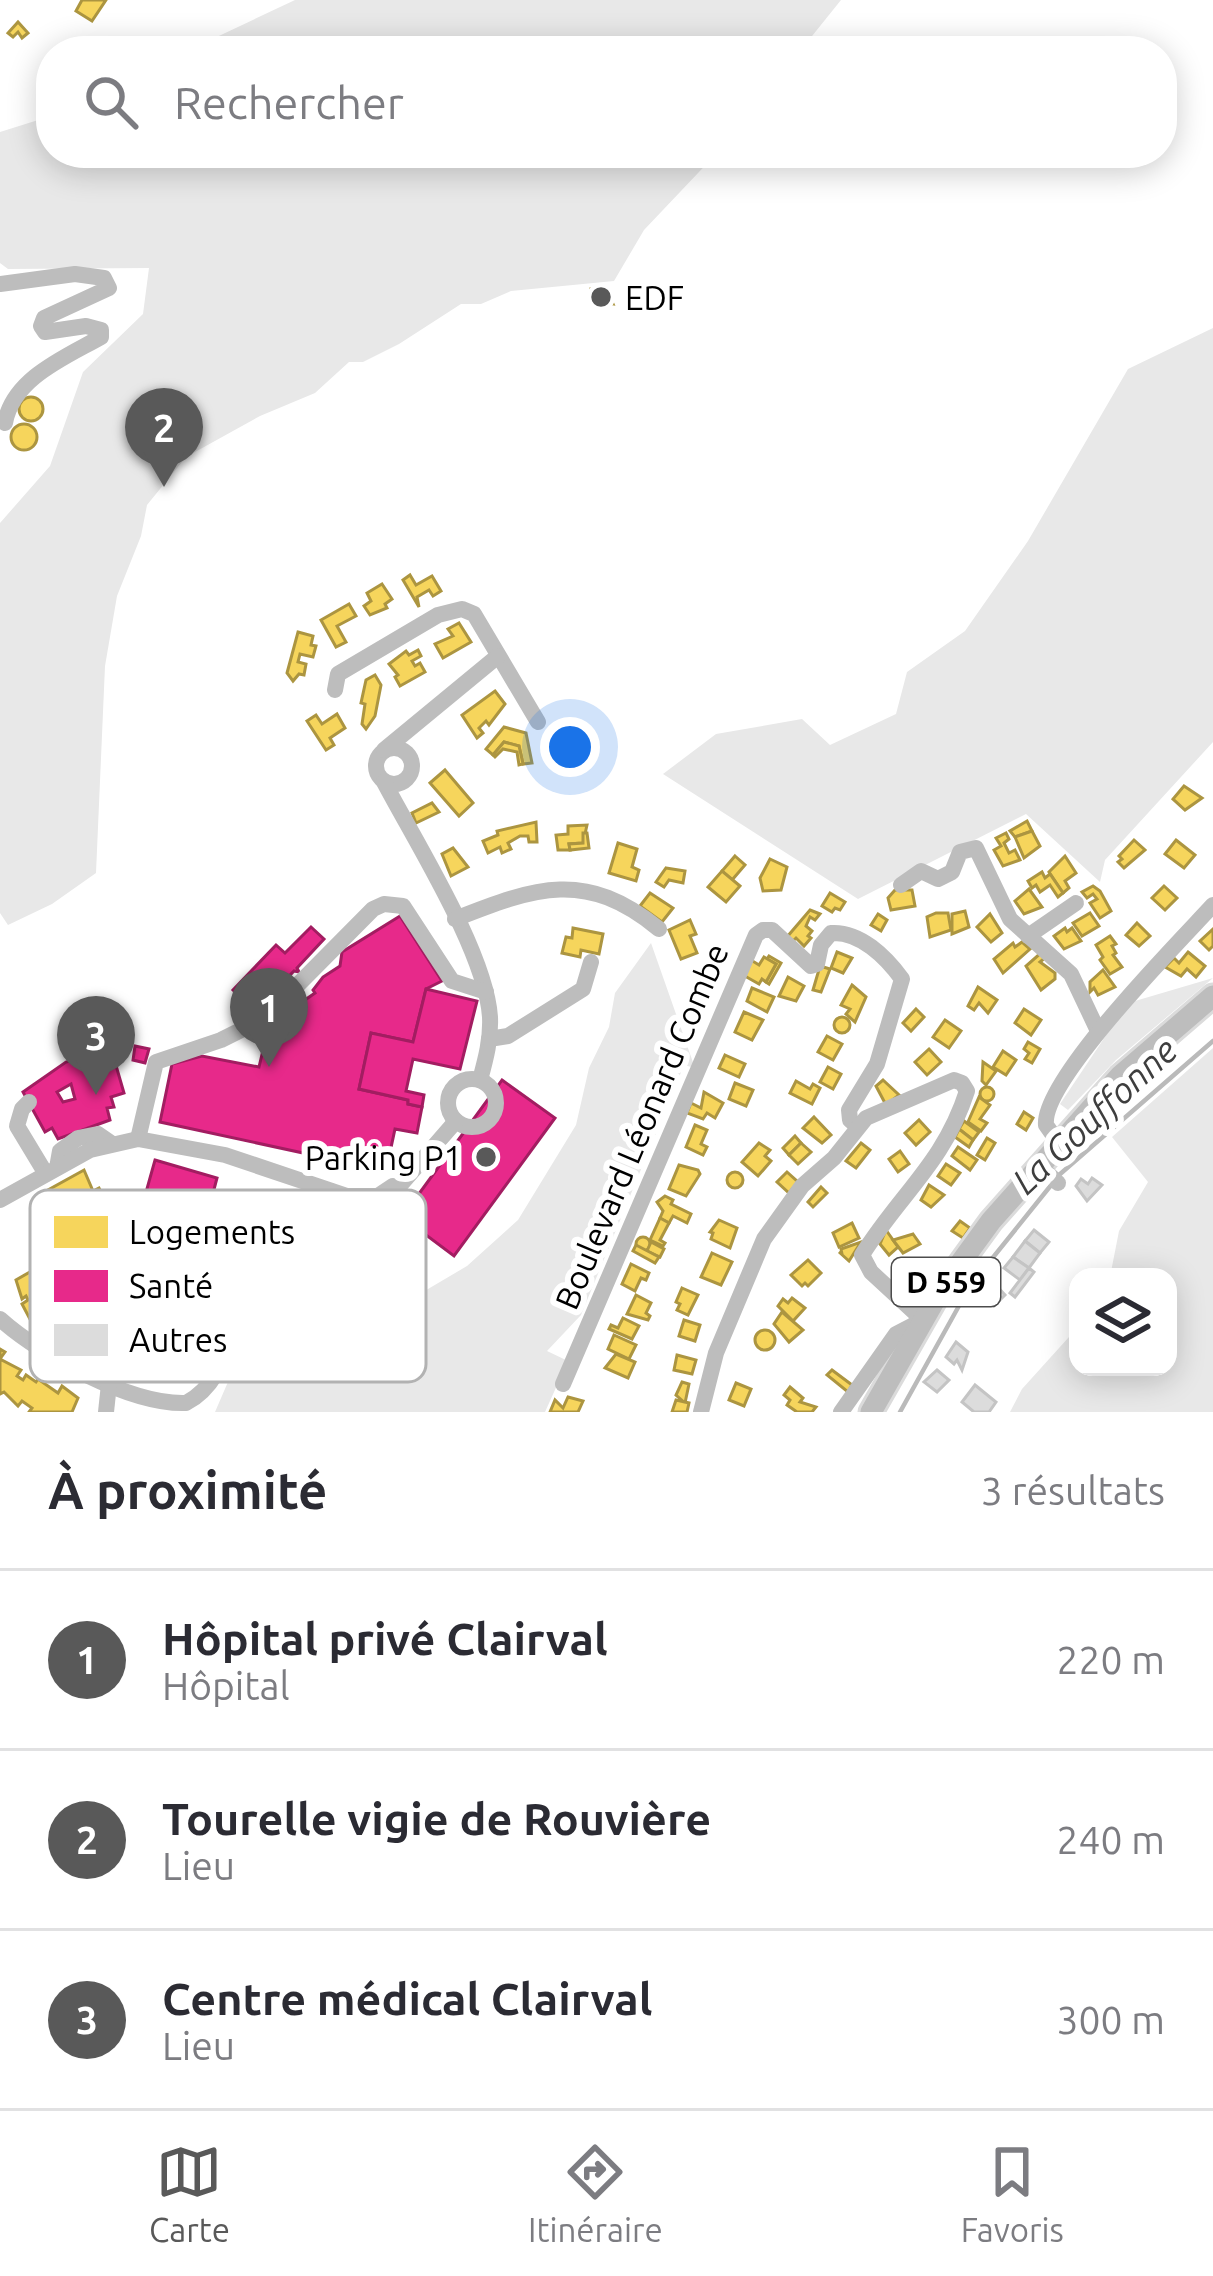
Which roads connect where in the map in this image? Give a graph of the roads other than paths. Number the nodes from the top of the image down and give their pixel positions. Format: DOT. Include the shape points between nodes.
graph roads {
  1 [pos="0,284"];
  2 [pos="5,423"];
  3 [pos="498,656"];
  4 [pos="335,689"];
  5 [pos="538,722"];
  6 [pos="384,750"];
  7 [pos="384,782"];
  8 [pos="901,885"];
  9 [pos="1076,903"];
  10 [pos="1213,905"];
  11 [pos="455,919"];
  12 [pos="659,929"];
  13 [pos="1028,935"];
  14 [pos="591,962"];
  15 [pos="486,992"];
  16 [pos="1213,997"];
  17 [pos="1213,1009"];
  18 [pos="1098,1031"];
  19 [pos="486,1057"];
  20 [pos="1106,1092"];
  21 [pos="30,1105"];
  22 [pos="456,1121"];
  23 [pos="858,1127"];
  24 [pos="138,1138"];
  25 [pos="1060,1145"];
  26 [pos="1040,1166"];
  27 [pos="52,1171"];
  28 [pos="412,1171"];
  29 [pos="1058,1183"];
  30 [pos="328,1190"];
  31 [pos="386,1190"];
  32 [pos="394,1190"];
  33 [pos="0,1200"];
  34 [pos="0,1318"];
  35 [pos="923,1320"];
  36 [pos="30,1342"];
  37 [pos="105,1382"];
  38 [pos="109,1384"];
  39 [pos="563,1384"];
  40 [pos="151,1406"];
  41 [pos="198,1406"];
  42 [pos="106,1412"];
  43 [pos="701,1412"];
  44 [pos="841,1412"];
  45 [pos="872,1412"];
  1 -- 2 [label="street" via="75,274 104,278 109,288 44,318 45,332 86,326 102,334 26,387"];
  3 -- 4 [label="street" via="474,614 453,609 338,674"];
  3 -- 5 [label="street"];
  3 -- 6 [label="street"];
  6 -- 7 [label="street" via="375,765"];
  6 -- 7 [label="street" via="401,749 412,763 402,783"];
  7 -- 11 [label="street"];
  8 -- 13 [label="street" via="921,871 938,879 952,872 960,852 976,848 1010,919"];
  9 -- 13 [label="street"];
  10 -- 18 [label="street"];
  11 -- 12 [label="street" via="526,893 579,890 624,902"];
  11 -- 15 [label="street"];
  13 -- 18 [label="street" via="1071,974"];
  14 -- 19 [label="street" via="583,988"];
  15 -- 19 [label="street"];
  15 -- 24 [label="street" via="452,981 403,906 373,908 265,1018 156,1062"];
  16 -- 20 [label="main road, D 559"];
  17 -- 20 [label="street"];
  18 -- 25 [label="street" via="1044,1117"];
  19 -- 22 [label="street" via="449,1095"];
  19 -- 22 [label="street" via="494,1115 478,1127"];
  20 -- 25 [label="main road, D 559"];
  21 -- 27 [label="street" via="17,1126"];
  22 -- 28 [label="street"];
  23 -- 35 [label="street" via="954,1080 967,1090 926,1175 862,1255"];
  23 -- 39 [label="street, Boulevard Léonard Combe" via="849,1110 877,1064 902,979 851,935 831,933 812,966 763,930"];
  23 -- 43 [label="street, Boulevard Léonard Combe" via="764,1239 716,1353"];
  24 -- 27 [label="street"];
  24 -- 30 [label="street" via="225,1155"];
  25 -- 26 [label="main road, D 559"];
  26 -- 29 [label="street"];
  26 -- 35 [label="main road, D 559"];
  27 -- 33 [label="street"];
  28 -- 31 [label="street"];
  28 -- 32 [label="street"];
  34 -- 36 [label="street"];
  35 -- 44 [label="street" via="896,1334"];
  35 -- 45 [label="main road, D 559"];
  37 -- 38 [label="street"];
  38 -- 40 [label="street"];
  38 -- 42 [label="street"];
  40 -- 41 [label="street"];
}
